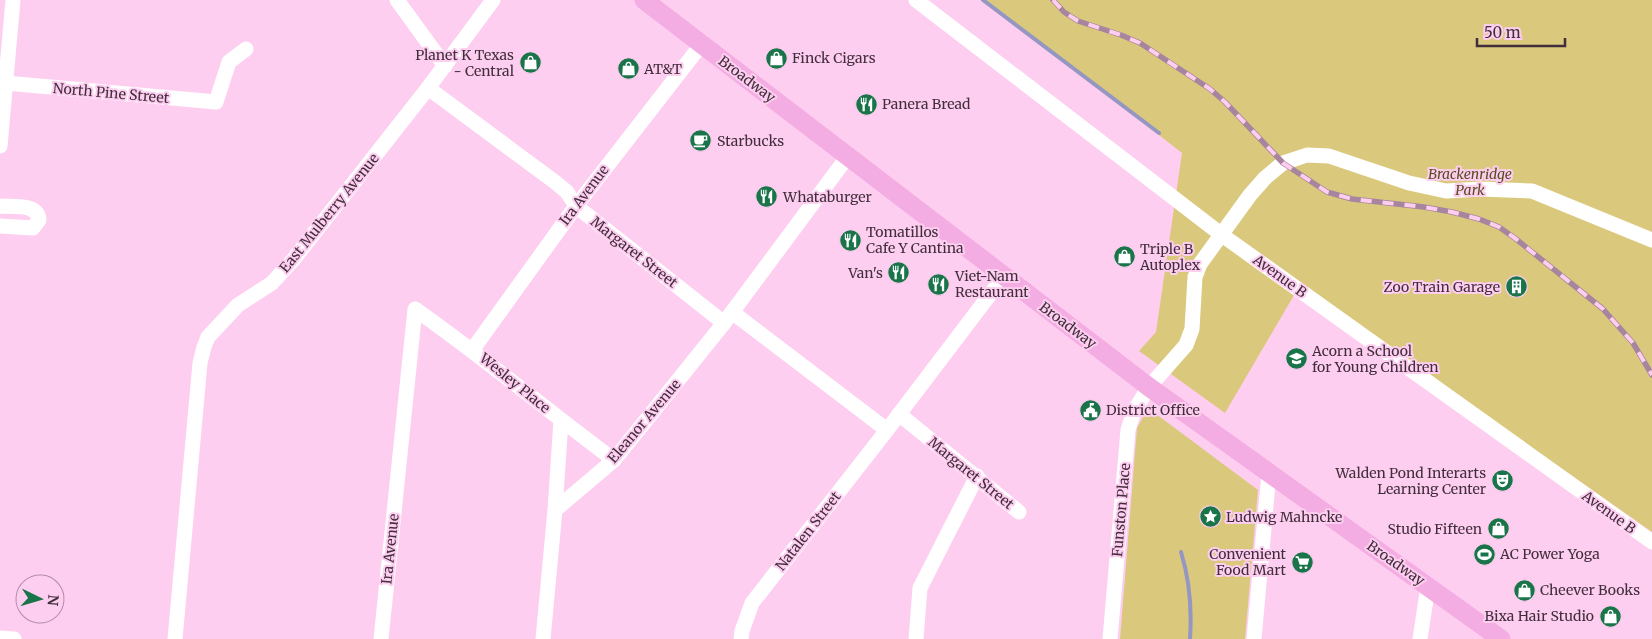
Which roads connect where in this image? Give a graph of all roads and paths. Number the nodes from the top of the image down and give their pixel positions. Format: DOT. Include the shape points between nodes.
graph roads {
  1 [pos="13,0"];
  2 [pos="397,0"];
  3 [pos="493,0"];
  4 [pos="644,0"];
  5 [pos="916,0"];
  6 [pos="701,45"];
  7 [pos="246,49"];
  8 [pos="445,66"];
  9 [pos="6,83"];
  10 [pos="428,88"];
  11 [pos="0,146"];
  12 [pos="848,156"];
  13 [pos="0,206"];
  14 [pos="576,206"];
  15 [pos="0,226"];
  16 [pos="1222,235"];
  17 [pos="1652,240"];
  18 [pos="1004,276"];
  19 [pos="415,309"];
  20 [pos="728,317"];
  21 [pos="473,349"];
  22 [pos="1149,387"];
  23 [pos="899,414"];
  24 [pos="561,420"];
  25 [pos="887,430"];
  26 [pos="614,460"];
  27 [pos="1269,473"];
  28 [pos="977,476"];
  29 [pos="555,510"];
  30 [pos="1019,512"];
  31 [pos="1652,542"];
  32 [pos="1428,586"];
  33 [pos="0,638"];
  34 [pos="14,639"];
  35 [pos="175,639"];
  36 [pos="381,639"];
  37 [pos="543,639"];
  38 [pos="742,639"];
  39 [pos="916,639"];
  40 [pos="1110,639"];
  41 [pos="1254,639"];
  42 [pos="1420,639"];
  43 [pos="1501,639"];
  1 -- 9 [label="street"];
  2 -- 8 [label="street"];
  3 -- 8 [label="street, East Mulberry Avenue"];
  4 -- 6 [label="main road, Broadway"];
  5 -- 16 [label="street, Avenue B"];
  6 -- 12 [label="main road, Broadway"];
  6 -- 14 [label="street, Ira Avenue"];
  7 -- 9 [label="street, North Pine Street" via="229,62 216,102"];
  8 -- 10 [label="street, East Mulberry Avenue"];
  9 -- 11 [label="street"];
  10 -- 14 [label="street, Margaret Street" via="555,182"];
  10 -- 35 [label="street, East Mulberry Avenue" via="283,272 238,305 208,336 200,363"];
  12 -- 18 [label="main road, Broadway"];
  12 -- 20 [label="street, Eleanor Avenue"];
  13 -- 15 [label="street" via="32,208 39,220 33,228"];
  14 -- 20 [label="street, Margaret Street"];
  14 -- 21 [label="street, Ira Avenue"];
  16 -- 17 [label="street, Funston Place" via="1265,178 1283,163 1307,155 1329,156 1410,183 1446,191 1532,192"];
  16 -- 22 [label="street, Funston Place" via="1194,277 1192,328 1186,345"];
  16 -- 31 [label="street, Avenue B"];
  18 -- 22 [label="main road, Broadway"];
  18 -- 23 [label="street"];
  19 -- 21 [label="street, Wesley Place"];
  19 -- 36 [label="street, Ira Avenue"];
  20 -- 25 [label="street, Margaret Street"];
  20 -- 26 [label="street, Eleanor Avenue"];
  21 -- 24 [label="street, Wesley Place"];
  22 -- 27 [label="main road, Broadway"];
  22 -- 40 [label="street, Funston Place" via="1134,411 1128,430"];
  23 -- 25 [label="street, Natalen Street"];
  23 -- 28 [label="street, Margaret Street"];
  24 -- 26 [label="street, Wesley Place"];
  24 -- 29 [label="street"];
  25 -- 38 [label="street, Natalen Street" via="752,603"];
  26 -- 29 [label="street, Eleanor Avenue"];
  27 -- 32 [label="main road, Broadway"];
  27 -- 41 [label="street"];
  28 -- 30 [label="street, Margaret Street"];
  28 -- 39 [label="street" via="920,588"];
  29 -- 37 [label="street"];
  32 -- 42 [label="street"];
  32 -- 43 [label="main road, Broadway"];
  33 -- 34 [label="street"];
}
